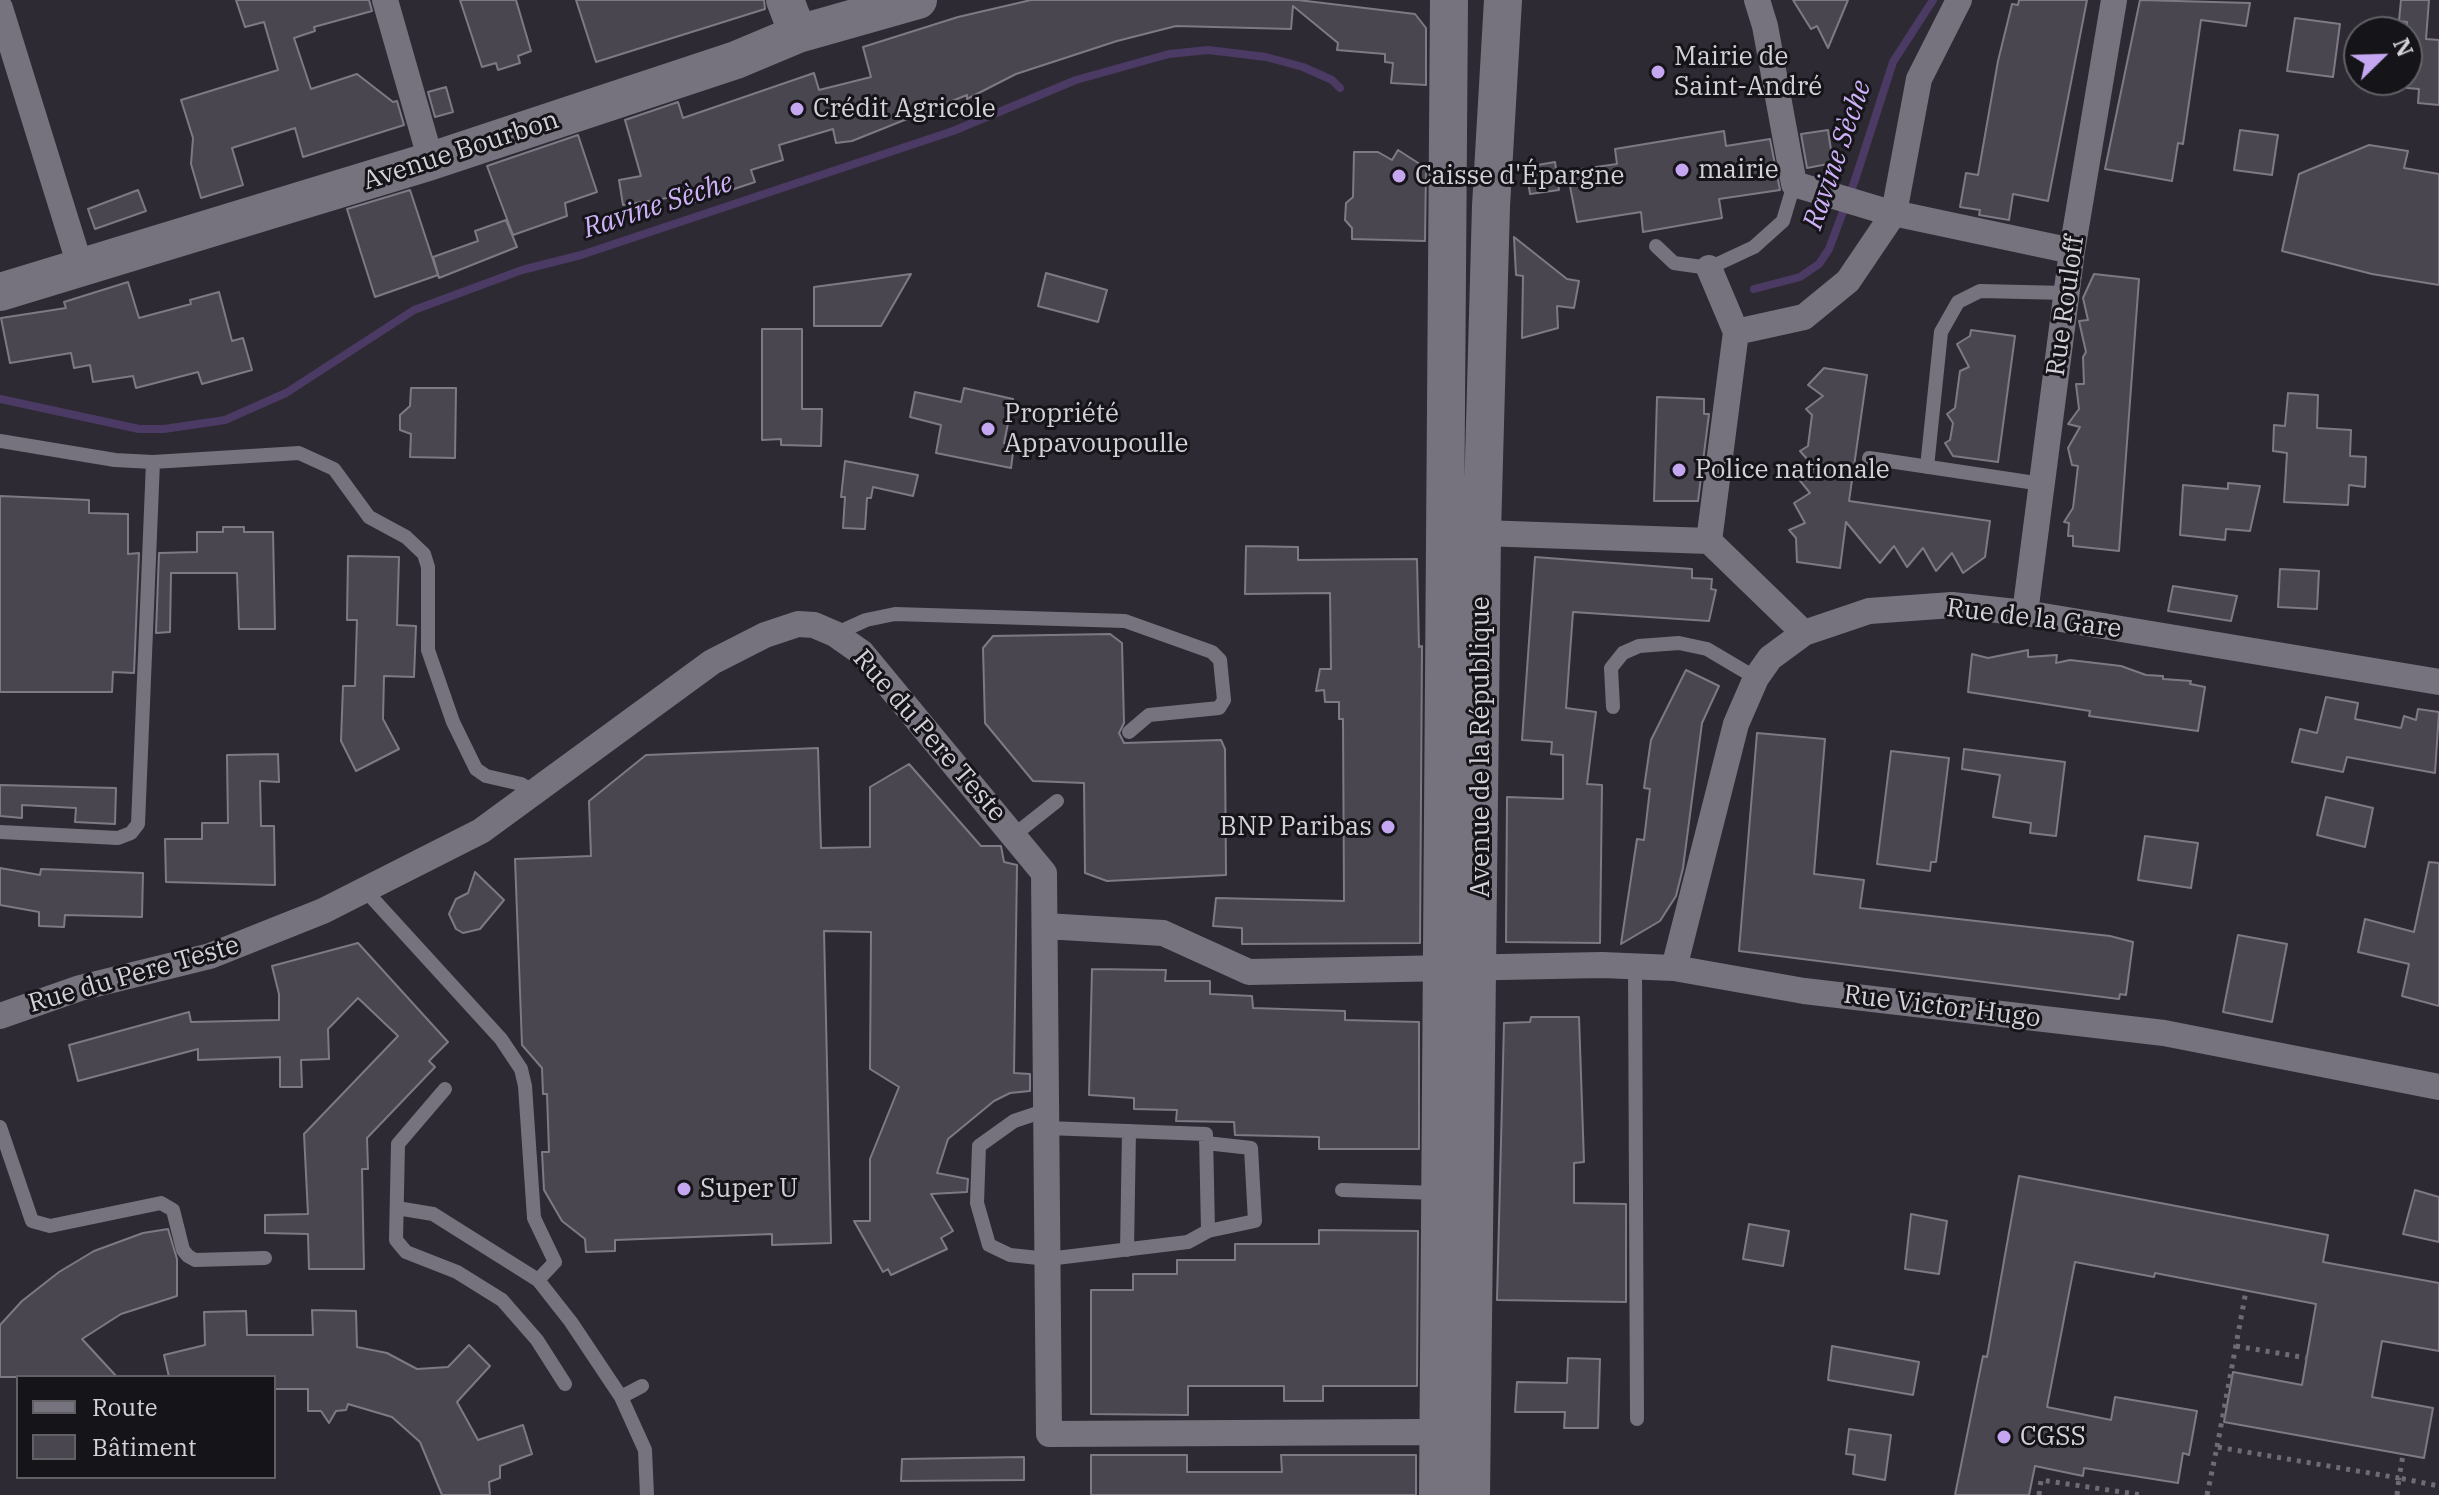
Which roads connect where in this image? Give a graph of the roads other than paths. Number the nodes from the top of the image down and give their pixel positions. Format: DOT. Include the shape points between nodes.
graph roads {
  1 [pos="385,0"];
  2 [pos="918,0"];
  3 [pos="1449,0"];
  4 [pos="1503,0"];
  5 [pos="1757,0"];
  6 [pos="1959,0"];
  7 [pos="2114,0"];
  8 [pos="0,8"];
  9 [pos="791,17"];
  10 [pos="431,161"];
  11 [pos="1794,184"];
  12 [pos="1889,212"];
  13 [pos="1656,246"];
  14 [pos="2072,251"];
  15 [pos="1709,268"];
  16 [pos="81,269"];
  17 [pos="0,292"];
  18 [pos="2067,293"];
  19 [pos="1736,332"];
  20 [pos="0,441"];
  21 [pos="1869,458"];
  22 [pos="153,462"];
  23 [pos="1927,467"];
  24 [pos="2042,484"];
  25 [pos="1482,533"];
  26 [pos="1709,541"];
  27 [pos="2025,613"];
  28 [pos="1804,633"];
  29 [pos="835,634"];
  30 [pos="1756,678"];
  31 [pos="2439,682"];
  32 [pos="1613,707"];
  33 [pos="1129,732"];
  34 [pos="536,793"];
  35 [pos="1057,801"];
  36 [pos="0,832"];
  37 [pos="1014,835"];
  38 [pos="364,889"];
  39 [pos="1045,926"];
  40 [pos="1684,933"];
  41 [pos="1635,966"];
  42 [pos="1459,968"];
  43 [pos="1674,968"];
  44 [pos="1714,977"];
  45 [pos="0,1016"];
  46 [pos="2439,1087"];
  47 [pos="445,1089"];
  48 [pos="1047,1119"];
  49 [pos="0,1127"];
  50 [pos="1129,1131"];
  51 [pos="1206,1143"];
  52 [pos="1342,1190"];
  53 [pos="1439,1193"];
  54 [pos="397,1208"];
  55 [pos="1208,1231"];
  56 [pos="1127,1250"];
  57 [pos="265,1258"];
  58 [pos="1048,1259"];
  59 [pos="538,1280"];
  60 [pos="565,1384"];
  61 [pos="642,1386"];
  62 [pos="621,1397"];
  63 [pos="1637,1419"];
  64 [pos="1439,1435"];
  65 [pos="647,1495"];
  66 [pos="1438,1495"];
  67 [pos="1471,1495"];
  1 -- 10 [label="street"];
  2 -- 9 [label="main road, Avenue Bourbon"];
  3 -- 42 [label="main road, Avenue de la République"];
  4 -- 25 [label="main road, Avenue de la République"];
  5 -- 11 [label="street"];
  6 -- 12 [label="street" via="1919,79"];
  7 -- 14 [label="street, Rue Rouloff"];
  8 -- 16 [label="street"];
  9 -- 10 [label="main road, Avenue Bourbon" via="736,60"];
  10 -- 16 [label="main road, Avenue Bourbon"];
  11 -- 12 [label="street"];
  11 -- 15 [label="lane" via="1783,221 1754,247"];
  12 -- 14 [label="street"];
  12 -- 19 [label="street" via="1848,281 1815,310 1781,324"];
  13 -- 15 [label="lane" via="1674,263"];
  14 -- 18 [label="street, Rue Rouloff"];
  15 -- 19 [label="street"];
  16 -- 17 [label="main road, Avenue Bourbon"];
  18 -- 23 [label="lane" via="1980,291 1958,302 1941,332"];
  18 -- 24 [label="street, Rue Rouloff"];
  19 -- 26 [label="street"];
  20 -- 22 [label="lane"];
  21 -- 23 [label="lane"];
  22 -- 34 [label="lane" via="299,453 334,469 369,517 406,537 424,554 428,650 476,769"];
  22 -- 36 [label="lane" via="138,824 118,838"];
  23 -- 24 [label="lane"];
  24 -- 27 [label="street, Rue Rouloff"];
  25 -- 26 [label="street"];
  25 -- 42 [label="main road, Avenue de la République"];
  26 -- 28 [label="street"];
  27 -- 28 [label="street, Rue de la Gare" via="1952,605 1869,611"];
  27 -- 31 [label="street, Rue de la Gare"];
  28 -- 30 [label="street, Rue de la Gare" via="1770,658"];
  29 -- 33 [label="lane" via="895,614 1125,621 1212,652 1220,660 1224,700 1219,708 1149,715"];
  29 -- 34 [label="street, Rue du Pere Teste" via="798,624 712,662"];
  29 -- 37 [label="street, Rue du Pere Teste" via="862,653"];
  30 -- 32 [label="lane" via="1707,649 1679,643 1639,646 1623,653 1611,668"];
  30 -- 40 [label="street, Rue de la Gare" via="1736,724"];
  34 -- 38 [label="street, Rue du Pere Teste" via="481,831"];
  35 -- 37 [label="lane"];
  37 -- 39 [label="street, Rue du Pere Teste" via="1044,873"];
  38 -- 45 [label="street, Rue du Pere Teste" via="299,922 210,956 68,991"];
  38 -- 59 [label="lane" via="501,1039 521,1069 534,1218 555,1262"];
  39 -- 42 [label="street, Rue Victor Hugo" via="1163,933 1249,972"];
  39 -- 48 [label="street, Rue du Pere Teste"];
  40 -- 43 [label="street, Rue de la Gare"];
  40 -- 44 [label="street"];
  41 -- 42 [label="street, Rue Victor Hugo"];
  41 -- 43 [label="street, Rue Victor Hugo"];
  41 -- 63 [label="lane"];
  42 -- 53 [label="main road, Avenue de la République"];
  42 -- 67 [label="main road, Avenue de la République"];
  43 -- 44 [label="street, Rue Victor Hugo"];
  44 -- 46 [label="street, Rue Victor Hugo" via="2164,1033"];
  47 -- 54 [label="lane" via="401,1137"];
  48 -- 50 [label="lane"];
  48 -- 58 [label="street, Rue du Pere Teste"];
  48 -- 58 [label="lane" via="1014,1121 979,1146 977,1203 989,1245 1010,1255"];
  49 -- 57 [label="lane" via="32,1221 50,1226 161,1203 173,1210 183,1250 195,1260"];
  50 -- 51 [label="lane" via="1206,1134"];
  50 -- 56 [label="lane"];
  51 -- 55 [label="lane"];
  51 -- 55 [label="lane" via="1251,1148 1255,1221"];
  52 -- 53 [label="lane"];
  53 -- 64 [label="main road, Avenue de la République"];
  54 -- 59 [label="lane" via="433,1214"];
  54 -- 60 [label="lane" via="396,1240 401,1246 502,1300"];
  55 -- 56 [label="lane" via="1188,1242"];
  56 -- 58 [label="lane"];
  58 -- 64 [label="street, Rue du Pere Teste" via="1049,1434"];
  59 -- 62 [label="lane"];
  61 -- 62 [label="lane"];
  62 -- 65 [label="lane" via="645,1450"];
  64 -- 66 [label="main road, Avenue de la République"];
}
